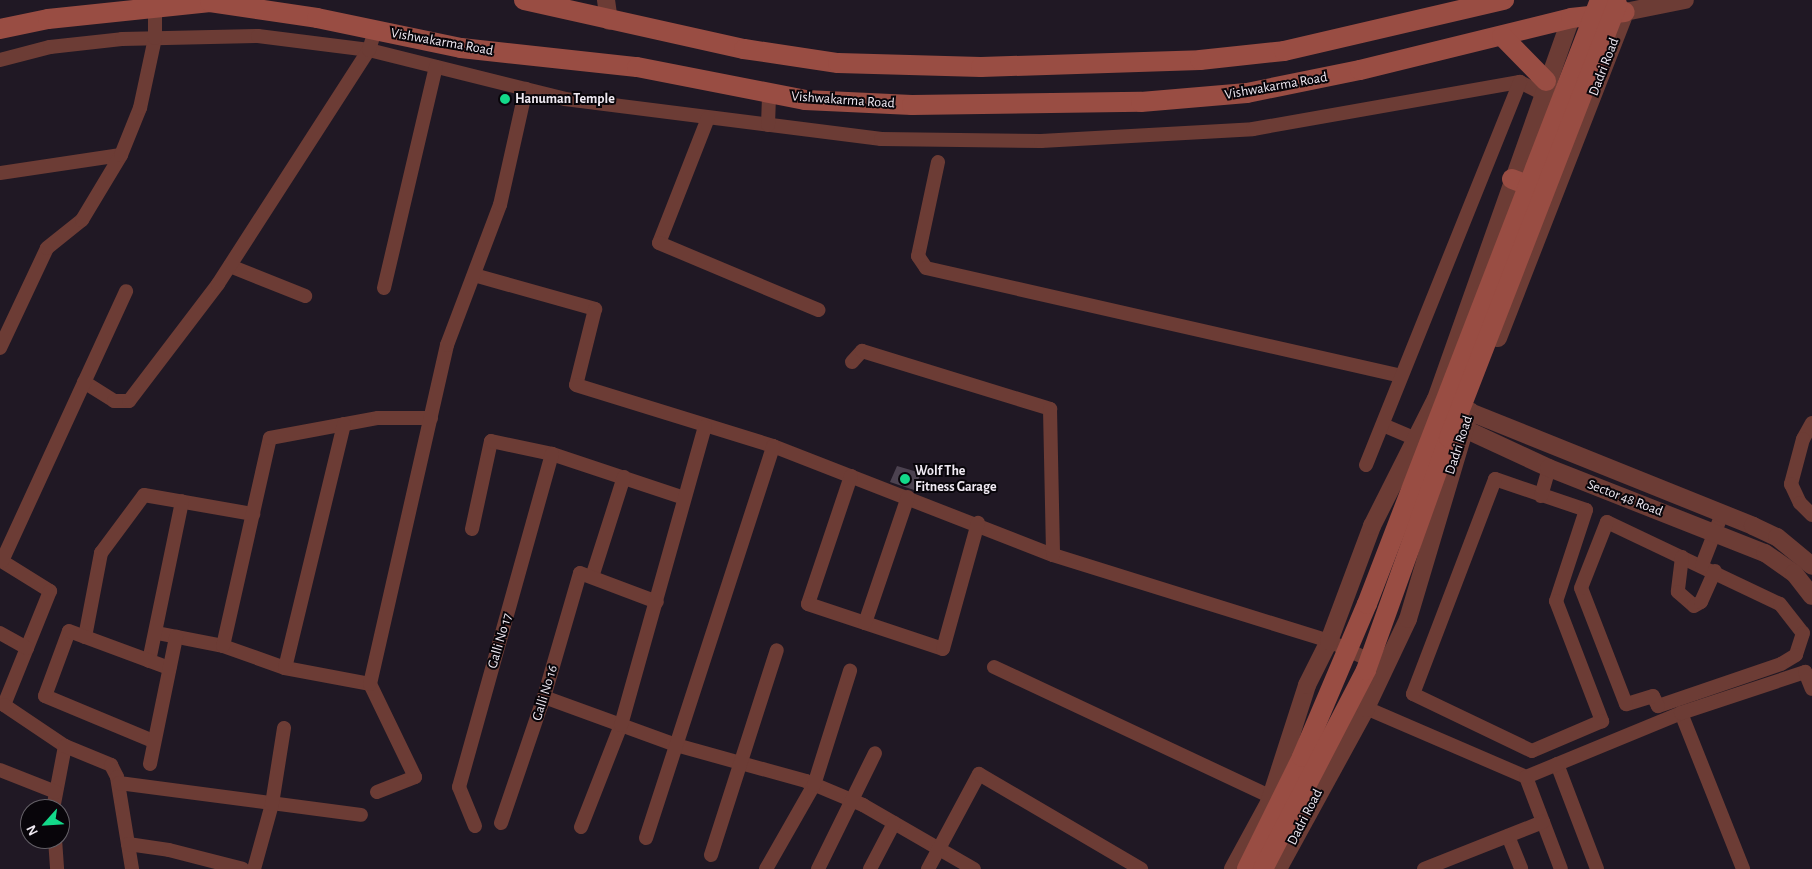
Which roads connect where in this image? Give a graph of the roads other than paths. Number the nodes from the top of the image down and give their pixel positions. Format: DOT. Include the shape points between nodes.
graph roads {
  1 [pos="524,0"];
  2 [pos="606,0"];
  3 [pos="1504,0"];
  4 [pos="1600,0"];
  5 [pos="1685,0"];
  6 [pos="1622,6"];
  7 [pos="576,7"];
  8 [pos="156,8"];
  9 [pos="1571,18"];
  10 [pos="609,21"];
  11 [pos="0,29"];
  12 [pos="375,30"];
  13 [pos="1502,36"];
  14 [pos="154,38"];
  15 [pos="369,50"];
  16 [pos="0,60"];
  17 [pos="436,67"];
  18 [pos="1520,82"];
  19 [pos="1544,88"];
  20 [pos="526,89"];
  21 [pos="769,93"];
  22 [pos="1586,113"];
  23 [pos="708,118"];
  24 [pos="768,125"];
  25 [pos="121,155"];
  26 [pos="938,162"];
  27 [pos="0,173"];
  28 [pos="1512,179"];
  29 [pos="1554,195"];
  30 [pos="230,266"];
  31 [pos="474,275"];
  32 [pos="384,288"];
  33 [pos="126,292"];
  34 [pos="305,296"];
  35 [pos="818,310"];
  36 [pos="0,348"];
  37 [pos="852,362"];
  38 [pos="1400,376"];
  39 [pos="84,382"];
  40 [pos="1432,405"];
  41 [pos="1469,412"];
  42 [pos="431,418"];
  43 [pos="1812,423"];
  44 [pos="344,424"];
  45 [pos="1383,425"];
  46 [pos="705,427"];
  47 [pos="1463,428"];
  48 [pos="1419,440"];
  49 [pos="1807,441"];
  50 [pos="773,446"];
  51 [pos="552,454"];
  52 [pos="1366,465"];
  53 [pos="1549,468"];
  54 [pos="851,476"];
  55 [pos="624,477"];
  56 [pos="1541,496"];
  57 [pos="908,497"];
  58 [pos="684,498"];
  59 [pos="182,501"];
  60 [pos="252,514"];
  61 [pos="1722,514"];
  62 [pos="1812,516"];
  63 [pos="978,524"];
  64 [pos="472,529"];
  65 [pos="1714,533"];
  66 [pos="1053,555"];
  67 [pos="1682,557"];
  68 [pos="1,561"];
  69 [pos="1702,565"];
  70 [pos="1812,566"];
  71 [pos="1715,571"];
  72 [pos="592,577"];
  73 [pos="1812,596"];
  74 [pos="657,602"];
  75 [pos="865,623"];
  76 [pos="0,633"];
  77 [pos="157,633"];
  78 [pos="85,636"];
  79 [pos="176,637"];
  80 [pos="1329,641"];
  81 [pos="223,646"];
  82 [pos="27,648"];
  83 [pos="777,650"];
  84 [pos="150,661"];
  85 [pos="994,667"];
  86 [pos="1385,667"];
  87 [pos="169,668"];
  88 [pos="285,668"];
  89 [pos="850,671"];
  90 [pos="370,684"];
  91 [pos="1812,689"];
  92 [pos="544,697"];
  93 [pos="1366,708"];
  94 [pos="1682,713"];
  95 [pos="621,725"];
  96 [pos="284,728"];
  97 [pos="153,742"];
  98 [pos="676,745"];
  99 [pos="65,746"];
  100 [pos="875,753"];
  101 [pos="741,763"];
  102 [pos="150,764"];
  103 [pos="1556,764"];
  104 [pos="0,770"];
  105 [pos="1526,777"];
  106 [pos="119,783"];
  107 [pos="814,785"];
  108 [pos="56,792"];
  109 [pos="377,792"];
  110 [pos="1271,797"];
  111 [pos="55,799"];
  112 [pos="853,801"];
  113 [pos="272,804"];
  114 [pos="361,815"];
  115 [pos="1543,822"];
  116 [pos="501,823"];
  117 [pos="894,823"];
  118 [pos="475,826"];
  119 [pos="581,827"];
  120 [pos="1508,836"];
  121 [pos="646,838"];
  122 [pos="128,844"];
  123 [pos="938,848"];
  124 [pos="55,849"];
  125 [pos="710,855"];
  126 [pos="56,869"];
  127 [pos="132,869"];
  128 [pos="243,869"];
  129 [pos="254,869"];
  130 [pos="766,869"];
  131 [pos="818,869"];
  132 [pos="870,869"];
  133 [pos="928,869"];
  134 [pos="974,869"];
  135 [pos="1141,869"];
  136 [pos="1233,869"];
  137 [pos="1247,869"];
  138 [pos="1263,869"];
  139 [pos="1278,869"];
  140 [pos="1424,869"];
  141 [pos="1520,869"];
  142 [pos="1561,869"];
  143 [pos="1597,869"];
  144 [pos="1743,869"];
  1 -- 7 [label="main road"];
  2 -- 10 [label="street"];
  3 -- 10 [label="main road" via="1284,50 1200,60 981,67 838,63 744,49"];
  4 -- 137 [label="main road" via="1367,604 1302,758"];
  5 -- 6 [label="street, Vishwakarma Road"];
  6 -- 9 [label="main road, Vishwakarma Road"];
  6 -- 22 [label="street, Dadri Road"];
  6 -- 138 [label="main road" via="1449,438 1366,670"];
  7 -- 10 [label="main road"];
  8 -- 11 [label="main road, Vishwakarma Road" via="48,19"];
  8 -- 12 [label="main road, Vishwakarma Road" via="210,2"];
  8 -- 14 [label="street"];
  9 -- 13 [label="main road, Vishwakarma Road"];
  9 -- 19 [label="street"];
  12 -- 15 [label="street"];
  12 -- 21 [label="main road, Vishwakarma Road" via="461,48 637,67"];
  13 -- 19 [label="main road"];
  13 -- 21 [label="main road, Vishwakarma Road" via="1247,93 1142,102 912,105 805,100"];
  14 -- 15 [label="street" via="258,36"];
  14 -- 16 [label="street" via="50,47"];
  14 -- 25 [label="street" via="140,108"];
  15 -- 17 [label="street"];
  15 -- 30 [label="street"];
  17 -- 20 [label="street"];
  17 -- 32 [label="street"];
  18 -- 19 [label="street"];
  18 -- 24 [label="street" via="1253,129 1137,137 1041,141 881,139"];
  18 -- 38 [label="street"];
  19 -- 22 [label="street"];
  19 -- 28 [label="street"];
  20 -- 23 [label="street" via="565,99"];
  20 -- 31 [label="street" via="500,205"];
  21 -- 24 [label="street"];
  22 -- 29 [label="street, Dadri Road"];
  23 -- 24 [label="street"];
  23 -- 35 [label="street" via="659,243"];
  25 -- 27 [label="street"];
  25 -- 36 [label="street" via="82,220 47,248"];
  26 -- 38 [label="street" via="918,256 926,268"];
  28 -- 29 [label="main road"];
  28 -- 40 [label="street"];
  29 -- 41 [label="street, Dadri Road"];
  30 -- 34 [label="street"];
  30 -- 39 [label="street" via="129,401 114,401"];
  31 -- 42 [label="street" via="447,346"];
  31 -- 46 [label="street" via="595,309 576,385"];
  33 -- 39 [label="street"];
  37 -- 66 [label="street" via="862,351 1050,409"];
  38 -- 45 [label="street"];
  39 -- 68 [label="street"];
  40 -- 41 [label="street, Sector 48 Road"];
  40 -- 47 [label="street, Sector 48 Road"];
  40 -- 48 [label="street"];
  41 -- 47 [label="street, Dadri Road"];
  41 -- 61 [label="street, Sector 48 Road"];
  42 -- 44 [label="street" via="378,418"];
  42 -- 90 [label="street"];
  43 -- 49 [label="street"];
  44 -- 60 [label="street" via="270,438"];
  44 -- 88 [label="street"];
  45 -- 48 [label="street"];
  45 -- 52 [label="street"];
  46 -- 50 [label="street"];
  46 -- 58 [label="street"];
  47 -- 53 [label="street, Sector 48 Road"];
  47 -- 86 [label="street, Dadri Road" via="1408,619"];
  48 -- 80 [label="street" via="1372,526"];
  49 -- 62 [label="street" via="1791,484 1800,503"];
  50 -- 54 [label="street"];
  50 -- 98 [label="street"];
  51 -- 55 [label="street"];
  51 -- 64 [label="street" via="491,441"];
  51 -- 118 [label="street, Galli No 17" via="459,787"];
  53 -- 56 [label="street"];
  53 -- 65 [label="street, Sector 48 Road"];
  54 -- 57 [label="street"];
  54 -- 75 [label="street" via="808,604"];
  55 -- 58 [label="street"];
  55 -- 72 [label="street"];
  56 -- 56 [label="street" via="1586,510 1556,601 1602,721 1532,751 1413,694 1496,479"];
  57 -- 63 [label="street"];
  57 -- 75 [label="street"];
  58 -- 74 [label="street"];
  59 -- 60 [label="street"];
  59 -- 77 [label="street"];
  59 -- 78 [label="street" via="144,495 100,553"];
  60 -- 81 [label="street"];
  61 -- 65 [label="street"];
  61 -- 70 [label="street, Sector 48 Road" via="1777,537"];
  63 -- 66 [label="street"];
  63 -- 75 [label="street" via="943,649"];
  65 -- 69 [label="street"];
  65 -- 73 [label="street, Sector 48 Road" via="1781,561"];
  66 -- 80 [label="street"];
  67 -- 69 [label="street"];
  67 -- 71 [label="street" via="1678,592 1694,606 1701,602"];
  67 -- 71 [label="street" via="1607,522 1581,588 1626,704 1653,696 1658,706 1781,664 1796,655 1803,633 1791,614"];
  68 -- 82 [label="street" via="50,591"];
  69 -- 71 [label="street"];
  72 -- 74 [label="street"];
  72 -- 92 [label="street, Galli No 16" via="580,573"];
  74 -- 95 [label="street"];
  76 -- 82 [label="street"];
  77 -- 79 [label="street"];
  77 -- 84 [label="street"];
  78 -- 84 [label="street"];
  78 -- 97 [label="street" via="69,631 45,696"];
  79 -- 81 [label="street"];
  79 -- 87 [label="street"];
  80 -- 86 [label="street"];
  80 -- 110 [label="street" via="1307,685"];
  81 -- 88 [label="street"];
  82 -- 99 [label="street" via="4,705"];
  83 -- 101 [label="street"];
  84 -- 87 [label="street"];
  85 -- 110 [label="street"];
  86 -- 93 [label="street, Dadri Road"];
  87 -- 97 [label="street"];
  88 -- 90 [label="street"];
  89 -- 107 [label="street"];
  90 -- 109 [label="street" via="415,777"];
  91 -- 94 [label="street" via="1805,672"];
  92 -- 95 [label="street"];
  92 -- 116 [label="street, Galli No 16"];
  93 -- 105 [label="street"];
  93 -- 139 [label="street, Dadri Road"];
  94 -- 103 [label="street"];
  94 -- 144 [label="street"];
  95 -- 98 [label="street"];
  95 -- 119 [label="street"];
  96 -- 113 [label="street"];
  97 -- 102 [label="street"];
  98 -- 101 [label="street"];
  98 -- 121 [label="street"];
  99 -- 106 [label="street" via="111,765"];
  99 -- 108 [label="street"];
  100 -- 112 [label="street"];
  101 -- 107 [label="street"];
  101 -- 125 [label="street"];
  103 -- 105 [label="street"];
  103 -- 143 [label="street"];
  104 -- 108 [label="street"];
  105 -- 115 [label="street"];
  106 -- 113 [label="street"];
  106 -- 122 [label="street"];
  107 -- 112 [label="street"];
  107 -- 130 [label="street"];
  108 -- 111 [label="street"];
  110 -- 136 [label="street"];
  112 -- 117 [label="street"];
  112 -- 131 [label="street"];
  113 -- 114 [label="street"];
  113 -- 129 [label="street"];
  115 -- 120 [label="street"];
  115 -- 142 [label="street"];
  117 -- 123 [label="street"];
  117 -- 132 [label="street"];
  120 -- 140 [label="street"];
  120 -- 141 [label="street"];
  122 -- 127 [label="street"];
  122 -- 128 [label="street" via="169,850"];
  123 -- 133 [label="street"];
  123 -- 134 [label="street"];
  123 -- 135 [label="street" via="979,774"];
  124 -- 126 [label="street"];
}
